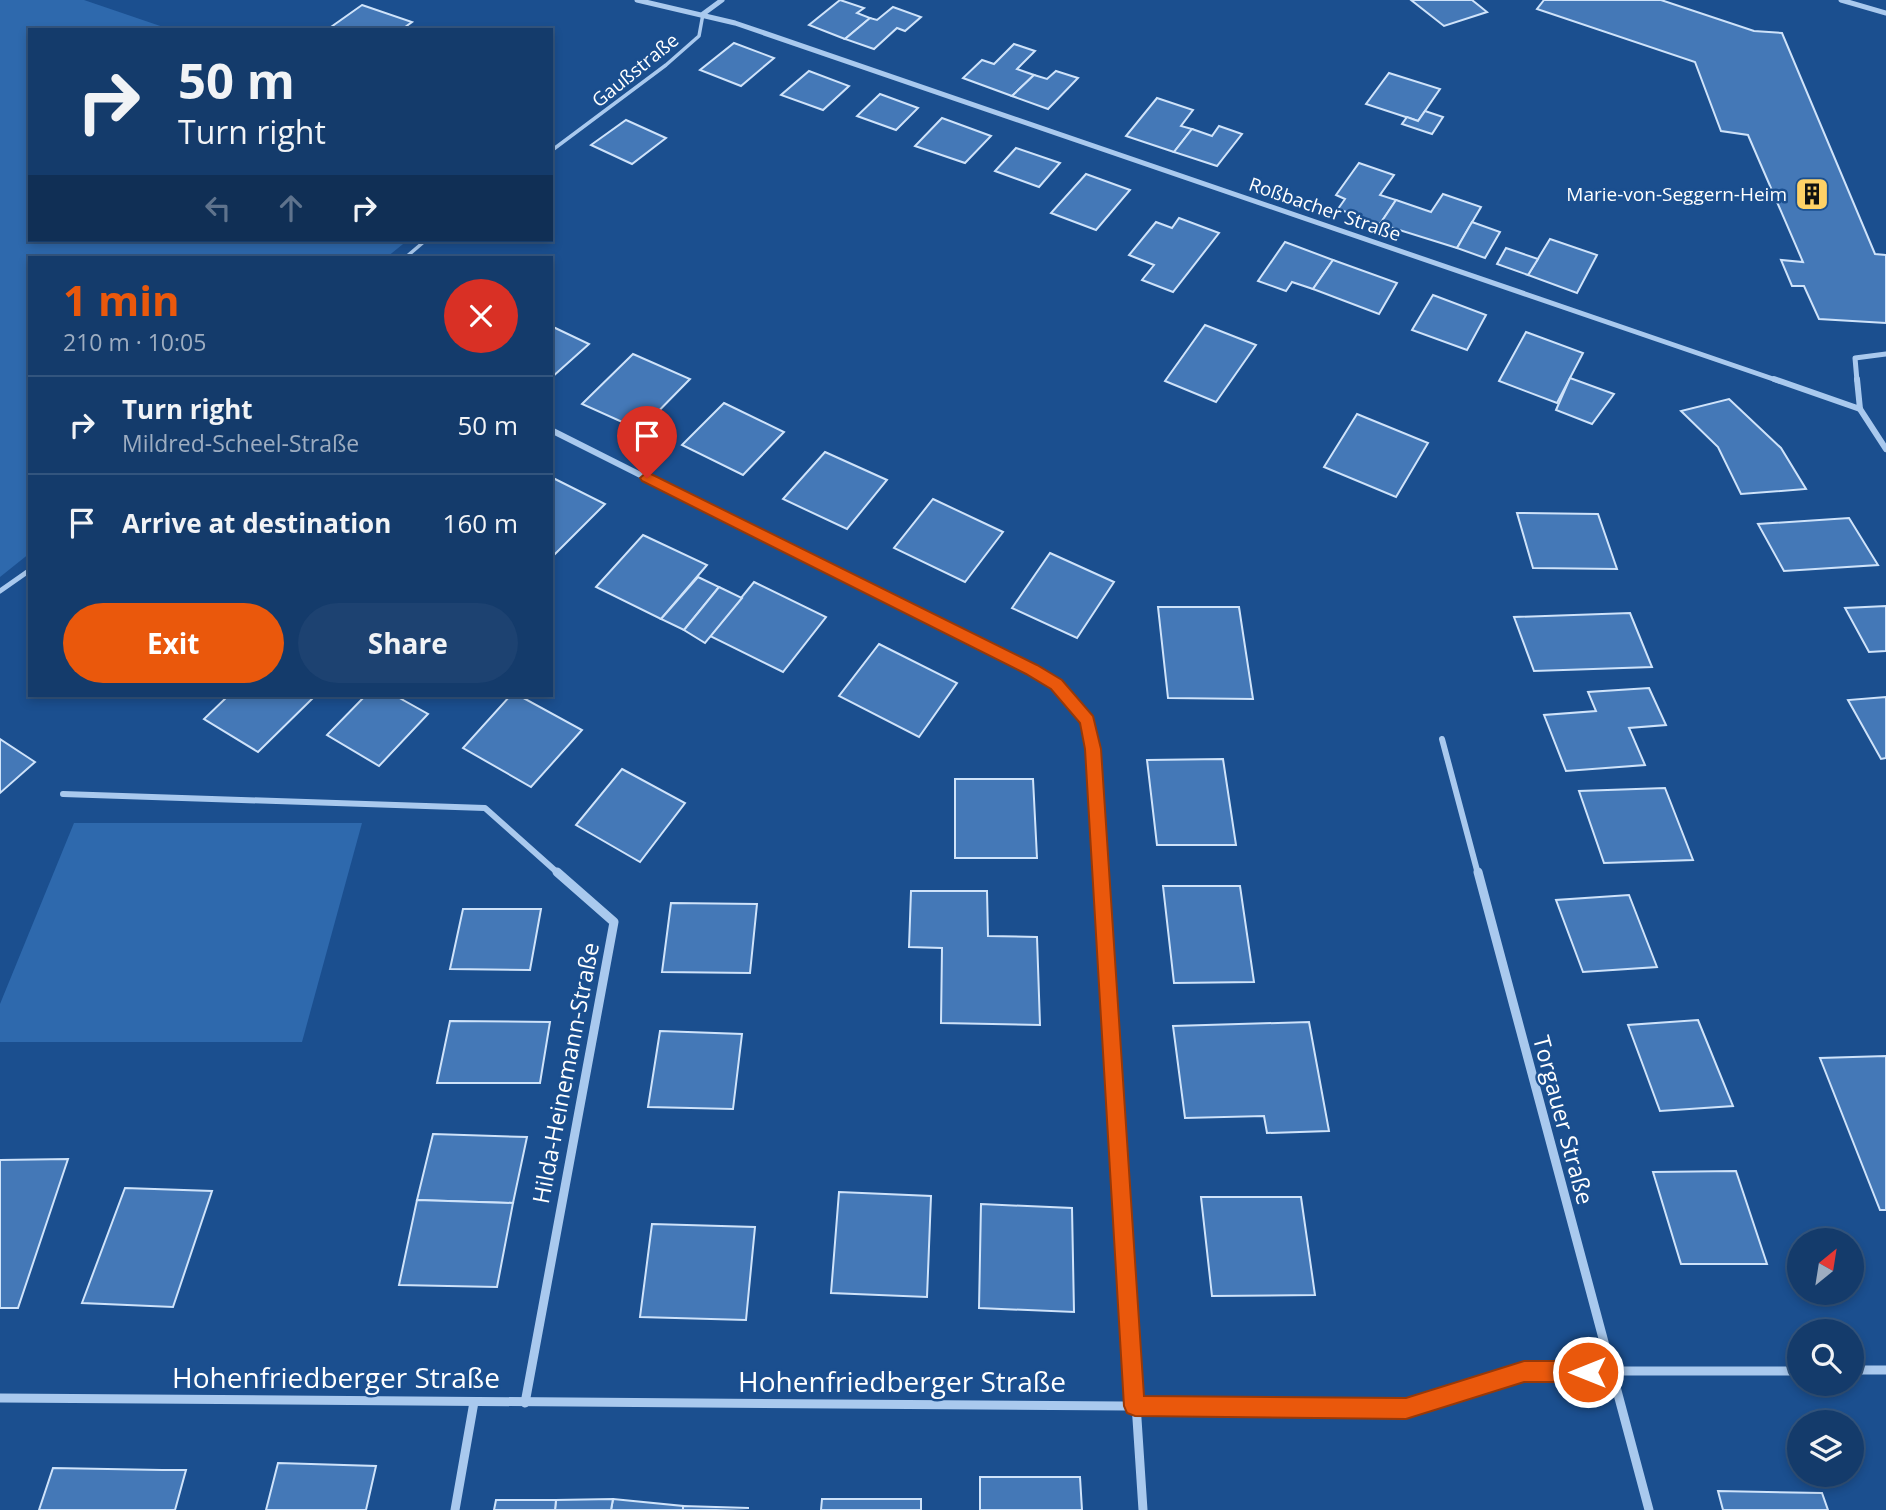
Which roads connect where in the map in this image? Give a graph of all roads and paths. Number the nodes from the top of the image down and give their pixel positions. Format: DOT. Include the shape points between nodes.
graph roads {
  1 [pos="637,0"];
  2 [pos="722,0"];
  3 [pos="1841,0"];
  4 [pos="1886,13"];
  5 [pos="703,14"];
  6 [pos="553,150"];
  7 [pos="423,242"];
  8 [pos="407,256"];
  9 [pos="1886,354"];
  10 [pos="1860,409"];
  11 [pos="553,431"];
  12 [pos="1886,449"];
  13 [pos="28,571"];
  14 [pos="0,591"];
  15 [pos="1442,739"];
  16 [pos="64,794"];
  17 [pos="1864,1370"];
  18 [pos="1886,1370"];
  19 [pos="1787,1371"];
  20 [pos="1610,1372"];
  21 [pos="0,1398"];
  22 [pos="474,1402"];
  23 [pos="525,1403"];
  24 [pos="1135,1406"];
  25 [pos="455,1510"];
  26 [pos="1143,1510"];
  27 [pos="1649,1510"];
  1 -- 5 [label="street, Roßbacher Straße"];
  2 -- 5 [label="street, Gaußstraße"];
  3 -- 4 [label="street"];
  5 -- 6 [label="lane, Gaußstraße" via="699,36"];
  5 -- 10 [label="street, Roßbacher Straße"];
  7 -- 8 [label="lane"];
  9 -- 10 [label="street" via="1855,359"];
  10 -- 12 [label="street"];
  11 -- 24 [label="street" via="1031,670 1056,684 1087,721 1093,749"];
  13 -- 14 [label="lane"];
  15 -- 20 [label="street, Torgauer Straße"];
  16 -- 23 [label="street, Hilda-Heinemann-Straße" via="485,808 614,922"];
  17 -- 18 [label="street"];
  19 -- 20 [label="street, Hohenfriedberger Straße"];
  20 -- 24 [label="street, Hohenfriedberger Straße" via="1524,1371 1406,1408"];
  20 -- 27 [label="street, Torgauer Straße"];
  21 -- 22 [label="street, Hohenfriedberger Straße"];
  22 -- 23 [label="street, Hohenfriedberger Straße"];
  22 -- 25 [label="street"];
  23 -- 24 [label="street, Hohenfriedberger Straße"];
  24 -- 26 [label="street"];
}
